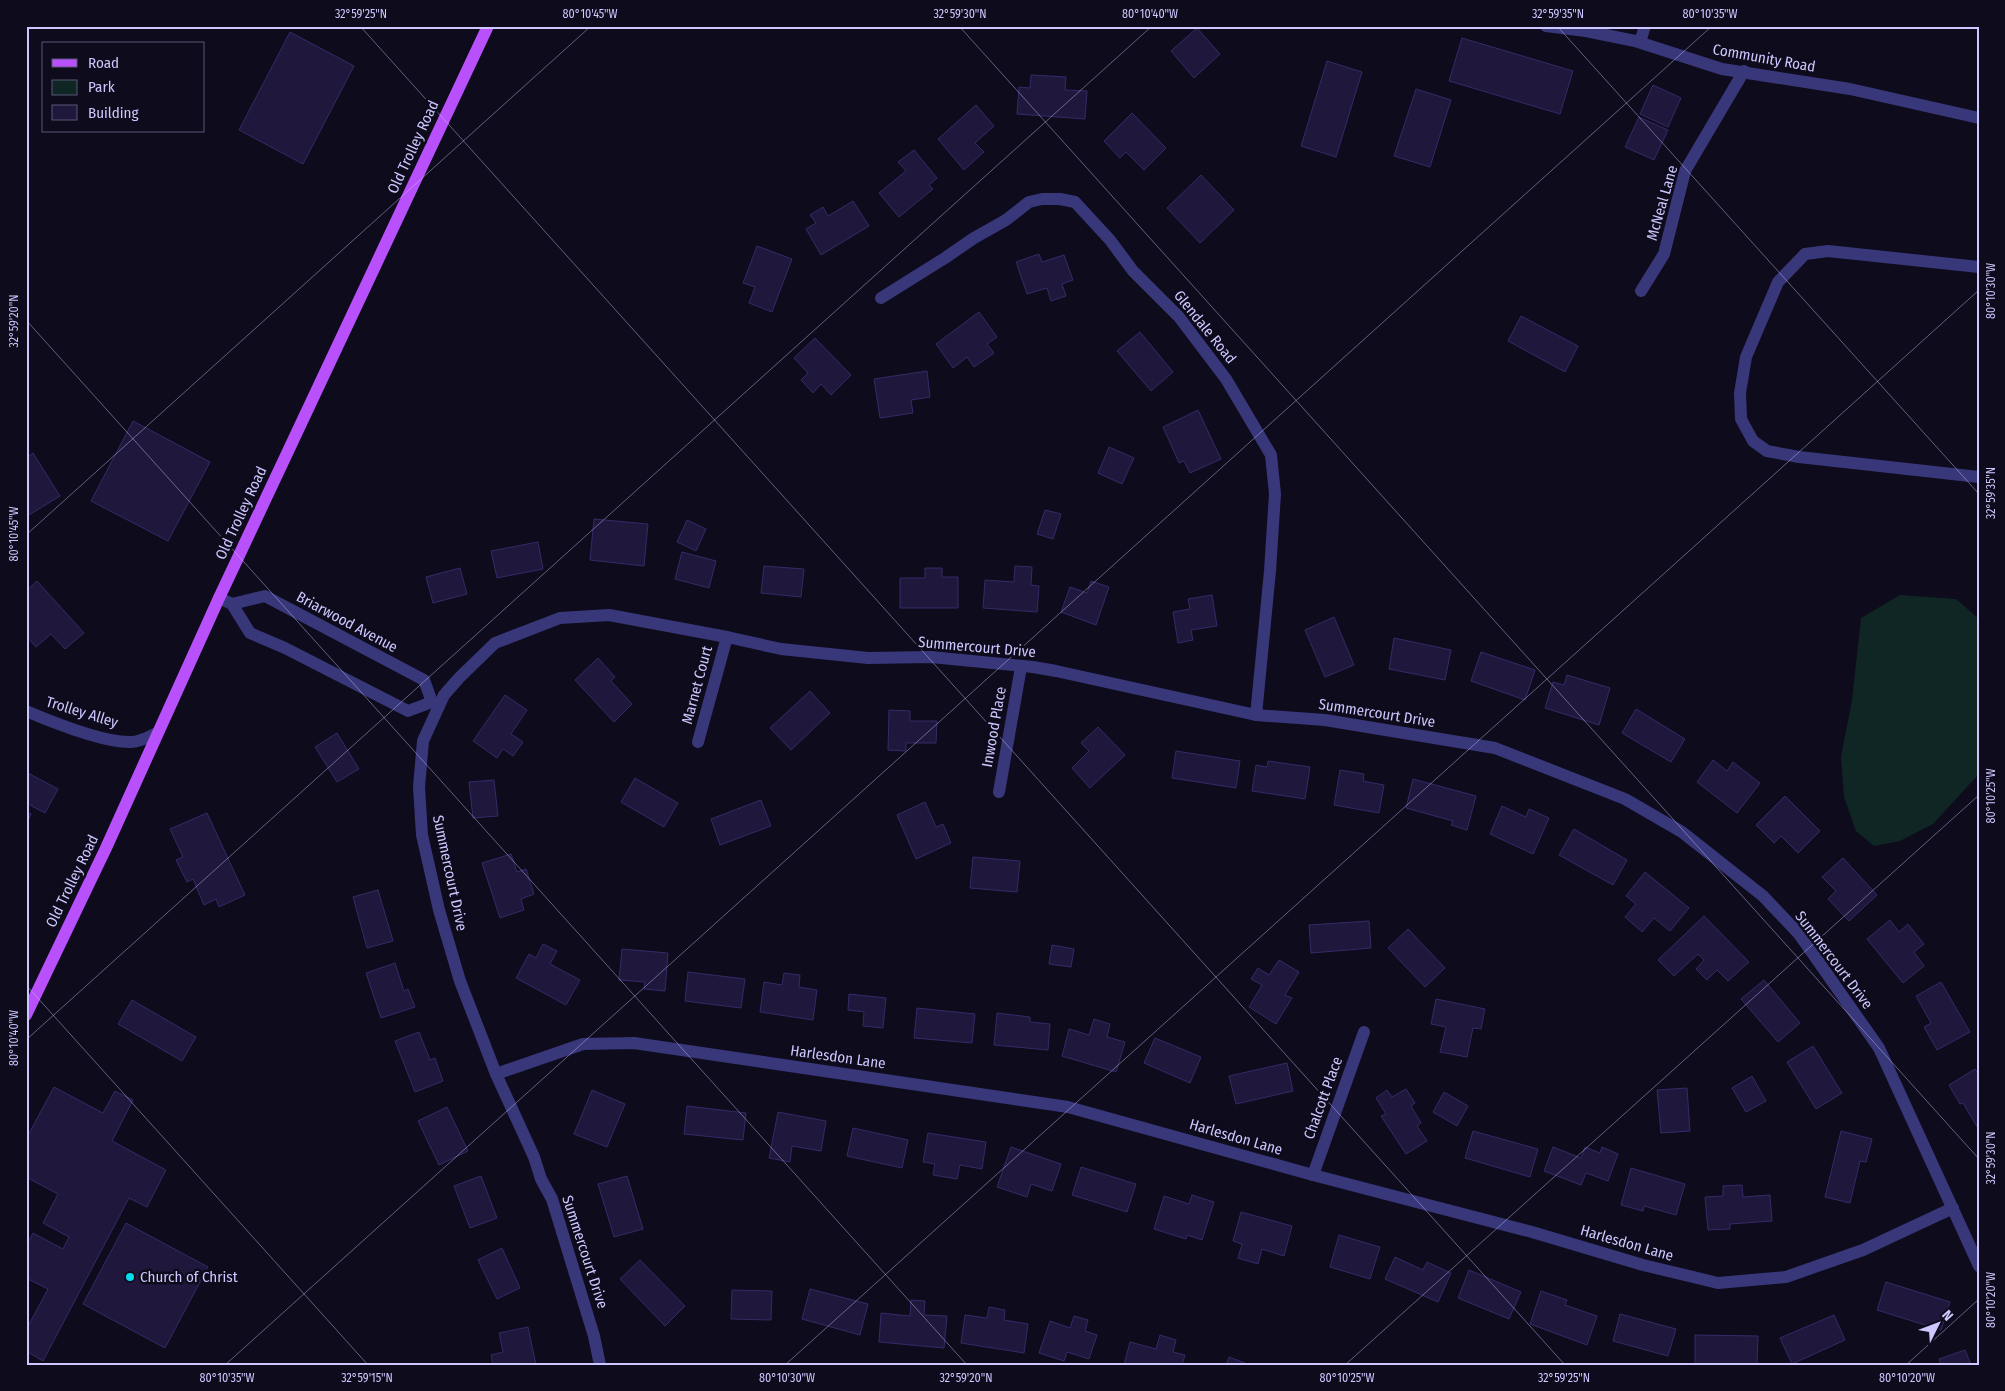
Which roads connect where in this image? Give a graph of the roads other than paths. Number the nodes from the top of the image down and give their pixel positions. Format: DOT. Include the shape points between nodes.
graph roads {
  1 [pos="488,26"];
  2 [pos="1546,26"];
  3 [pos="1645,26"];
  4 [pos="1640,42"];
  5 [pos="1744,71"];
  6 [pos="1979,118"];
  7 [pos="1979,267"];
  8 [pos="1641,291"];
  9 [pos="881,298"];
  10 [pos="1979,477"];
  11 [pos="219,598"];
  12 [pos="232,604"];
  13 [pos="727,637"];
  14 [pos="1021,667"];
  15 [pos="436,704"];
  16 [pos="26,711"];
  17 [pos="1256,715"];
  18 [pos="157,733"];
  19 [pos="698,742"];
  20 [pos="1000,792"];
  21 [pos="26,1015"];
  22 [pos="1364,1032"];
  23 [pos="496,1074"];
  24 [pos="1313,1175"];
  25 [pos="1953,1208"];
  26 [pos="1979,1266"];
  27 [pos="600,1365"];
  1 -- 11 [label="main road, Old Trolley Road"];
  2 -- 4 [label="street, Community Road"];
  3 -- 4 [label="street"];
  4 -- 5 [label="street, Community Road" via="1700,63"];
  5 -- 6 [label="street, Community Road" via="1869,93"];
  5 -- 8 [label="street, McNeal Lane" via="1685,171 1664,254"];
  7 -- 10 [label="street" via="1828,251 1806,254 1778,282 1746,357 1740,393 1741,420 1754,441 1767,451"];
  9 -- 17 [label="street, Glendale Road" via="1006,220 1029,202 1060,199 1075,202 1133,271 1179,316 1226,379 1271,455 1275,494"];
  11 -- 12 [label="street"];
  11 -- 18 [label="main road, Old Trolley Road"];
  12 -- 15 [label="street" via="250,633 408,710"];
  12 -- 15 [label="street, Briarwood Avenue" via="264,596 424,680"];
  13 -- 14 [label="street, Summercourt Drive" via="781,649 868,658 931,657"];
  13 -- 15 [label="street, Summercourt Drive" via="609,615 560,618 495,644"];
  13 -- 19 [label="street, Marnet Court"];
  14 -- 17 [label="street, Summercourt Drive" via="1056,671"];
  14 -- 20 [label="street, Inwood Place"];
  15 -- 23 [label="street, Summercourt Drive" via="424,741 419,787 422,835 439,910 460,980"];
  16 -- 18 [label="street, Trolley Alley" via="110,739 131,742"];
  17 -- 25 [label="street, Summercourt Drive" via="1325,720 1495,748 1625,799 1682,832 1763,896 1799,934 1879,1048"];
  18 -- 21 [label="main road, Old Trolley Road"];
  22 -- 24 [label="street, Chalcott Place"];
  23 -- 24 [label="street, Harlesdon Lane" via="583,1044 634,1043 1068,1107"];
  23 -- 27 [label="street, Summercourt Drive" via="552,1199"];
  24 -- 25 [label="street, Harlesdon Lane" via="1532,1232 1643,1266 1718,1283 1786,1276 1863,1250"];
  25 -- 26 [label="street, Summercourt Drive"];
}
